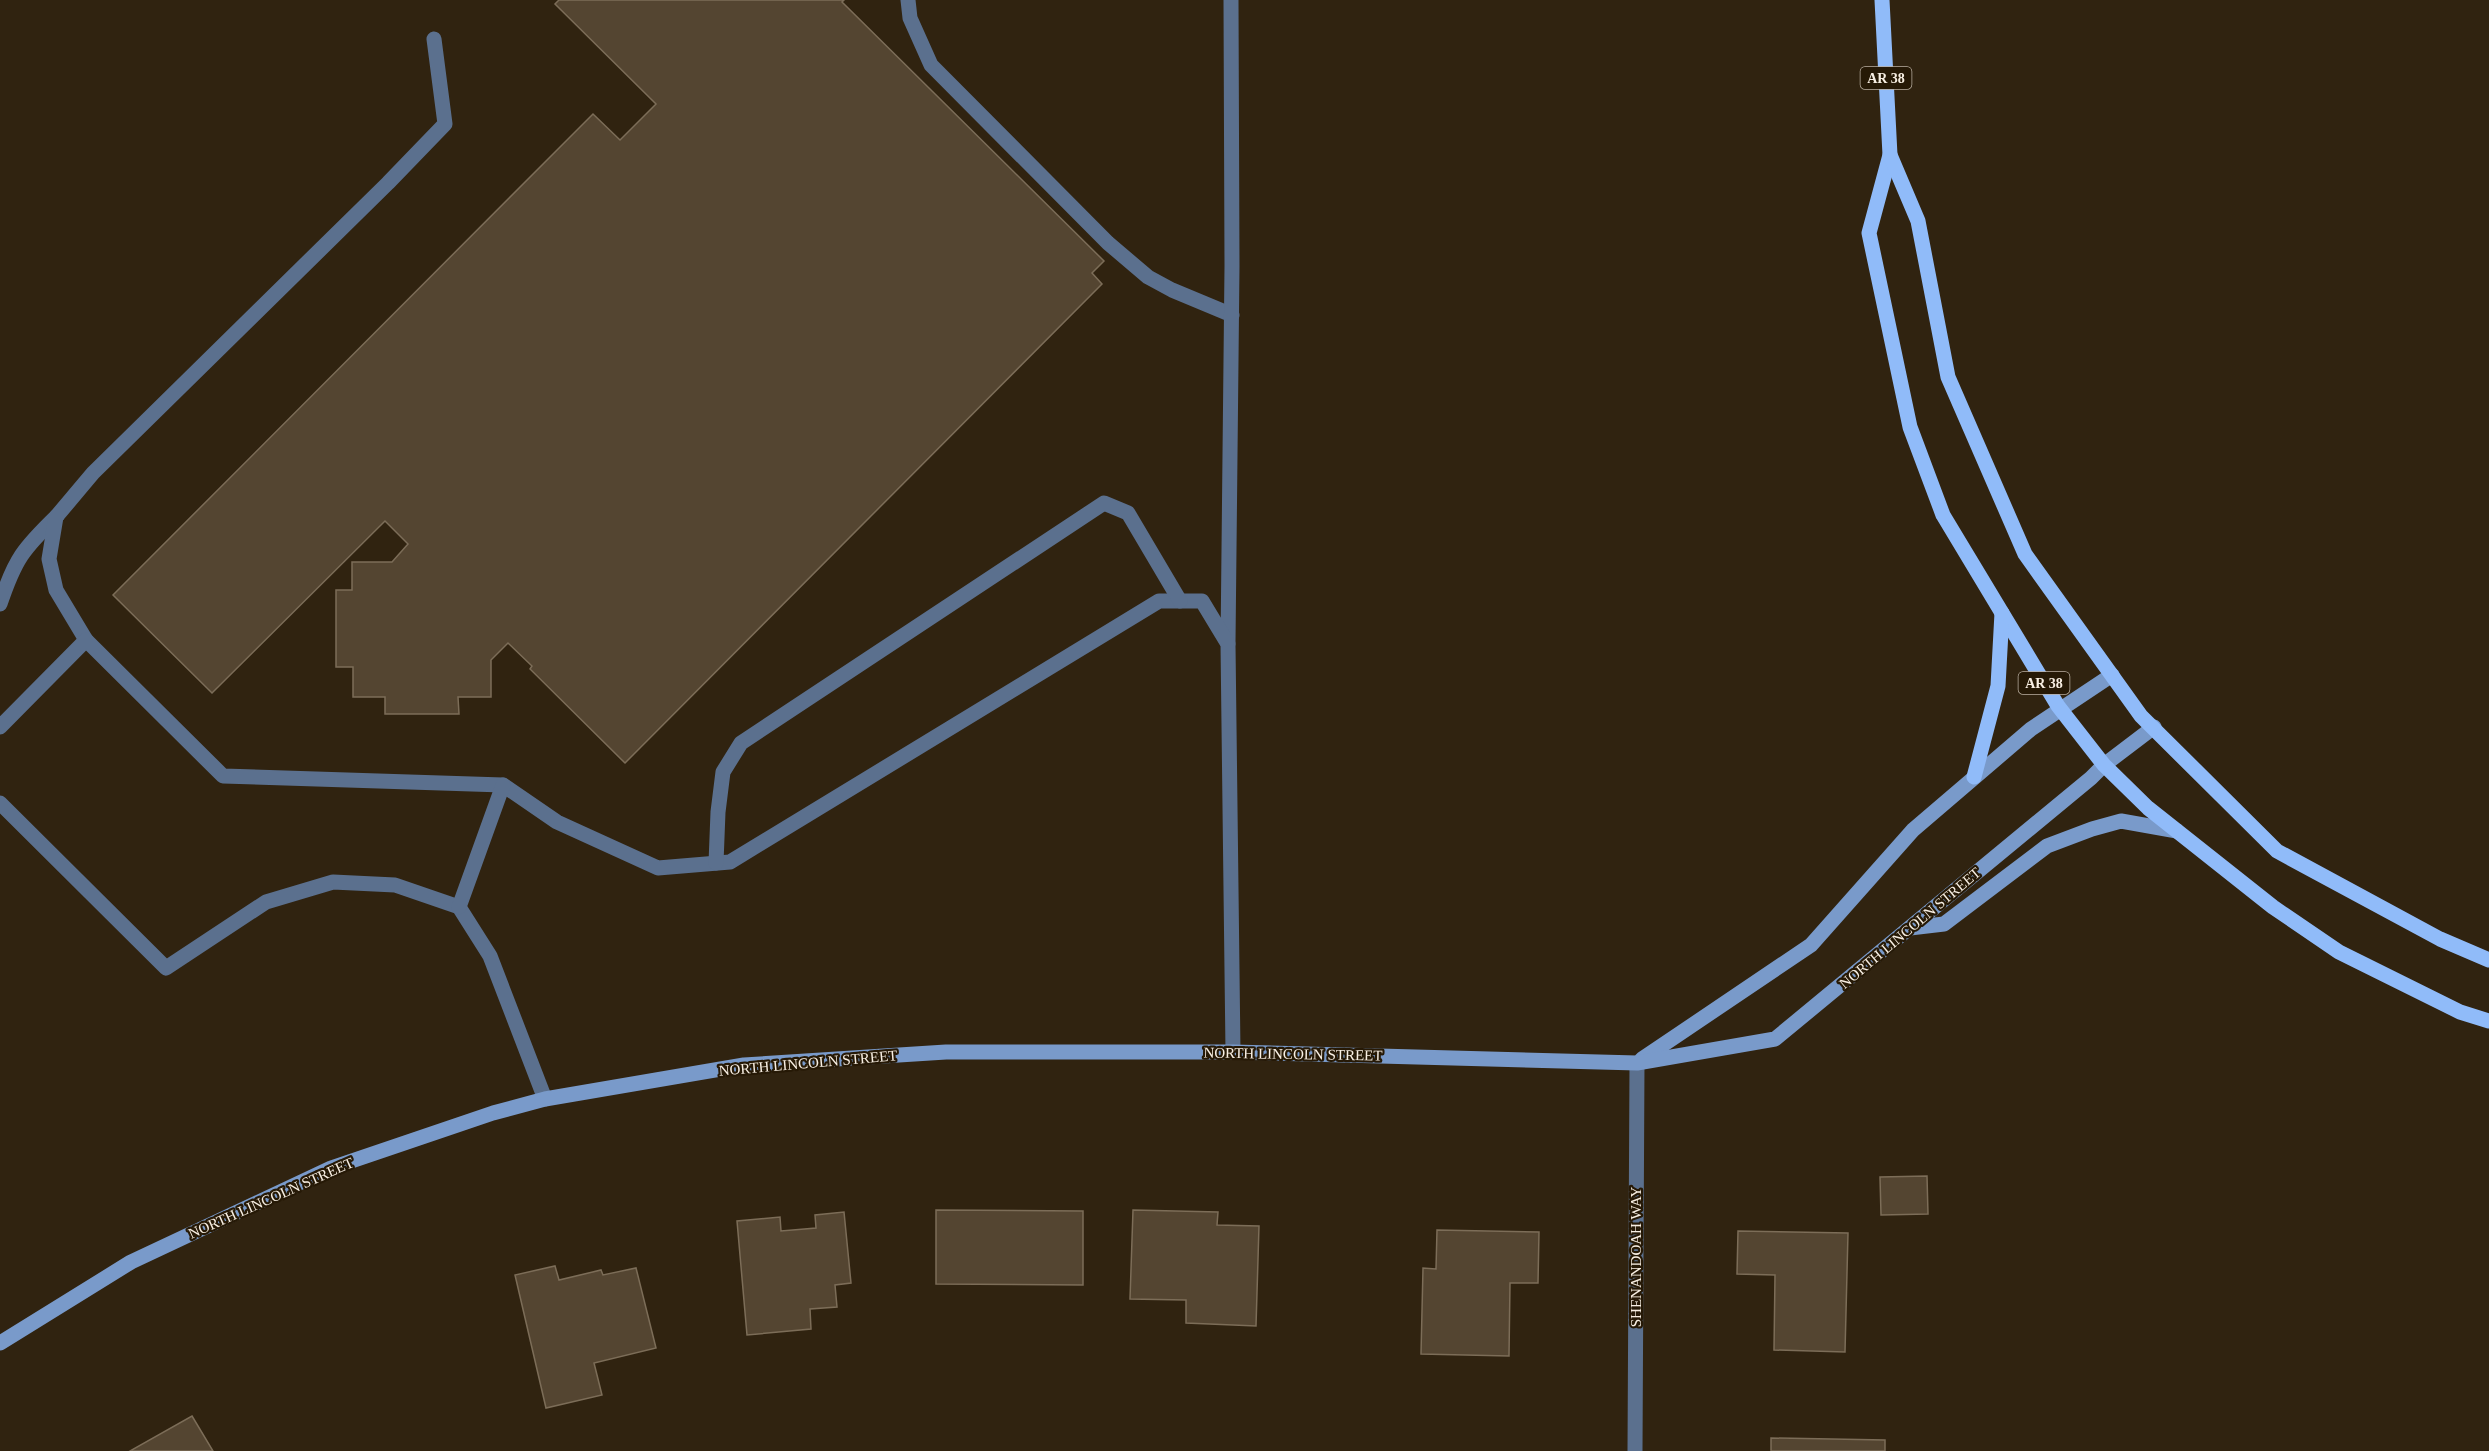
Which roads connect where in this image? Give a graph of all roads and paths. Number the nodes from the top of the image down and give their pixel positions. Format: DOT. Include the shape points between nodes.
graph roads {
  1 [pos="908,0"];
  2 [pos="1231,0"];
  3 [pos="1882,0"];
  4 [pos="434,39"];
  5 [pos="1890,155"];
  6 [pos="1232,315"];
  7 [pos="57,516"];
  8 [pos="1180,601"];
  9 [pos="0,604"];
  10 [pos="2002,613"];
  11 [pos="86,640"];
  12 [pos="1228,644"];
  13 [pos="2112,675"];
  14 [pos="2061,710"];
  15 [pos="1,722"];
  16 [pos="2154,727"];
  17 [pos="2104,765"];
  18 [pos="1974,777"];
  19 [pos="503,785"];
  20 [pos="0,803"];
  21 [pos="2177,831"];
  22 [pos="716,863"];
  23 [pos="459,908"];
  24 [pos="1910,928"];
  25 [pos="2489,960"];
  26 [pos="2489,1021"];
  27 [pos="1233,1052"];
  28 [pos="1637,1063"];
  29 [pos="545,1099"];
  30 [pos="0,1343"];
  31 [pos="1635,1451"];
  1 -- 6 [label="street" via="910,18 931,65 1108,243 1148,277"];
  2 -- 6 [label="street"];
  3 -- 5 [label="main road, AR 38"];
  4 -- 7 [label="street" via="445,124 93,473"];
  5 -- 10 [label="main road, AR 38" via="1869,233 1910,427 1943,515"];
  5 -- 13 [label="main road, AR 38" via="1918,221 1948,377 2025,554"];
  6 -- 12 [label="street"];
  7 -- 9 [label="street" via="26,547 11,570"];
  7 -- 11 [label="street" via="49,559 56,590"];
  8 -- 12 [label="street" via="1202,601"];
  8 -- 22 [label="street" via="1159,601 730,862"];
  8 -- 22 [label="street" via="1128,513 1104,503 741,743 723,772"];
  10 -- 14 [label="main road, AR 38"];
  10 -- 18 [label="main road" via="1998,686"];
  11 -- 15 [label="street"];
  11 -- 19 [label="street" via="223,776"];
  12 -- 27 [label="street"];
  13 -- 14 [label="street"];
  13 -- 16 [label="main road, AR 38" via="2141,716"];
  14 -- 17 [label="main road, AR 38"];
  14 -- 18 [label="street" via="2031,729"];
  16 -- 17 [label="street, NORTH LINCOLN STREET"];
  16 -- 25 [label="main road, AR 38" via="2277,851 2440,939"];
  17 -- 21 [label="main road, AR 38"];
  17 -- 24 [label="street, NORTH LINCOLN STREET"];
  18 -- 28 [label="street" via="1913,830 1811,945"];
  19 -- 22 [label="street" via="557,822 658,868"];
  19 -- 23 [label="street"];
  20 -- 23 [label="street" via="166,968 266,902 333,882 395,885"];
  21 -- 24 [label="street" via="2121,821 2092,828 2047,846 1944,924"];
  21 -- 26 [label="main road, AR 38" via="2273,908 2339,952 2460,1012"];
  23 -- 29 [label="street" via="490,956"];
  24 -- 28 [label="street, NORTH LINCOLN STREET" via="1775,1039"];
  27 -- 28 [label="street, NORTH LINCOLN STREET"];
  27 -- 29 [label="street, NORTH LINCOLN STREET" via="946,1052 744,1065"];
  28 -- 31 [label="street, SHENANDOAH WAY"];
  29 -- 30 [label="street, NORTH LINCOLN STREET" via="331,1168 131,1262"];
}
